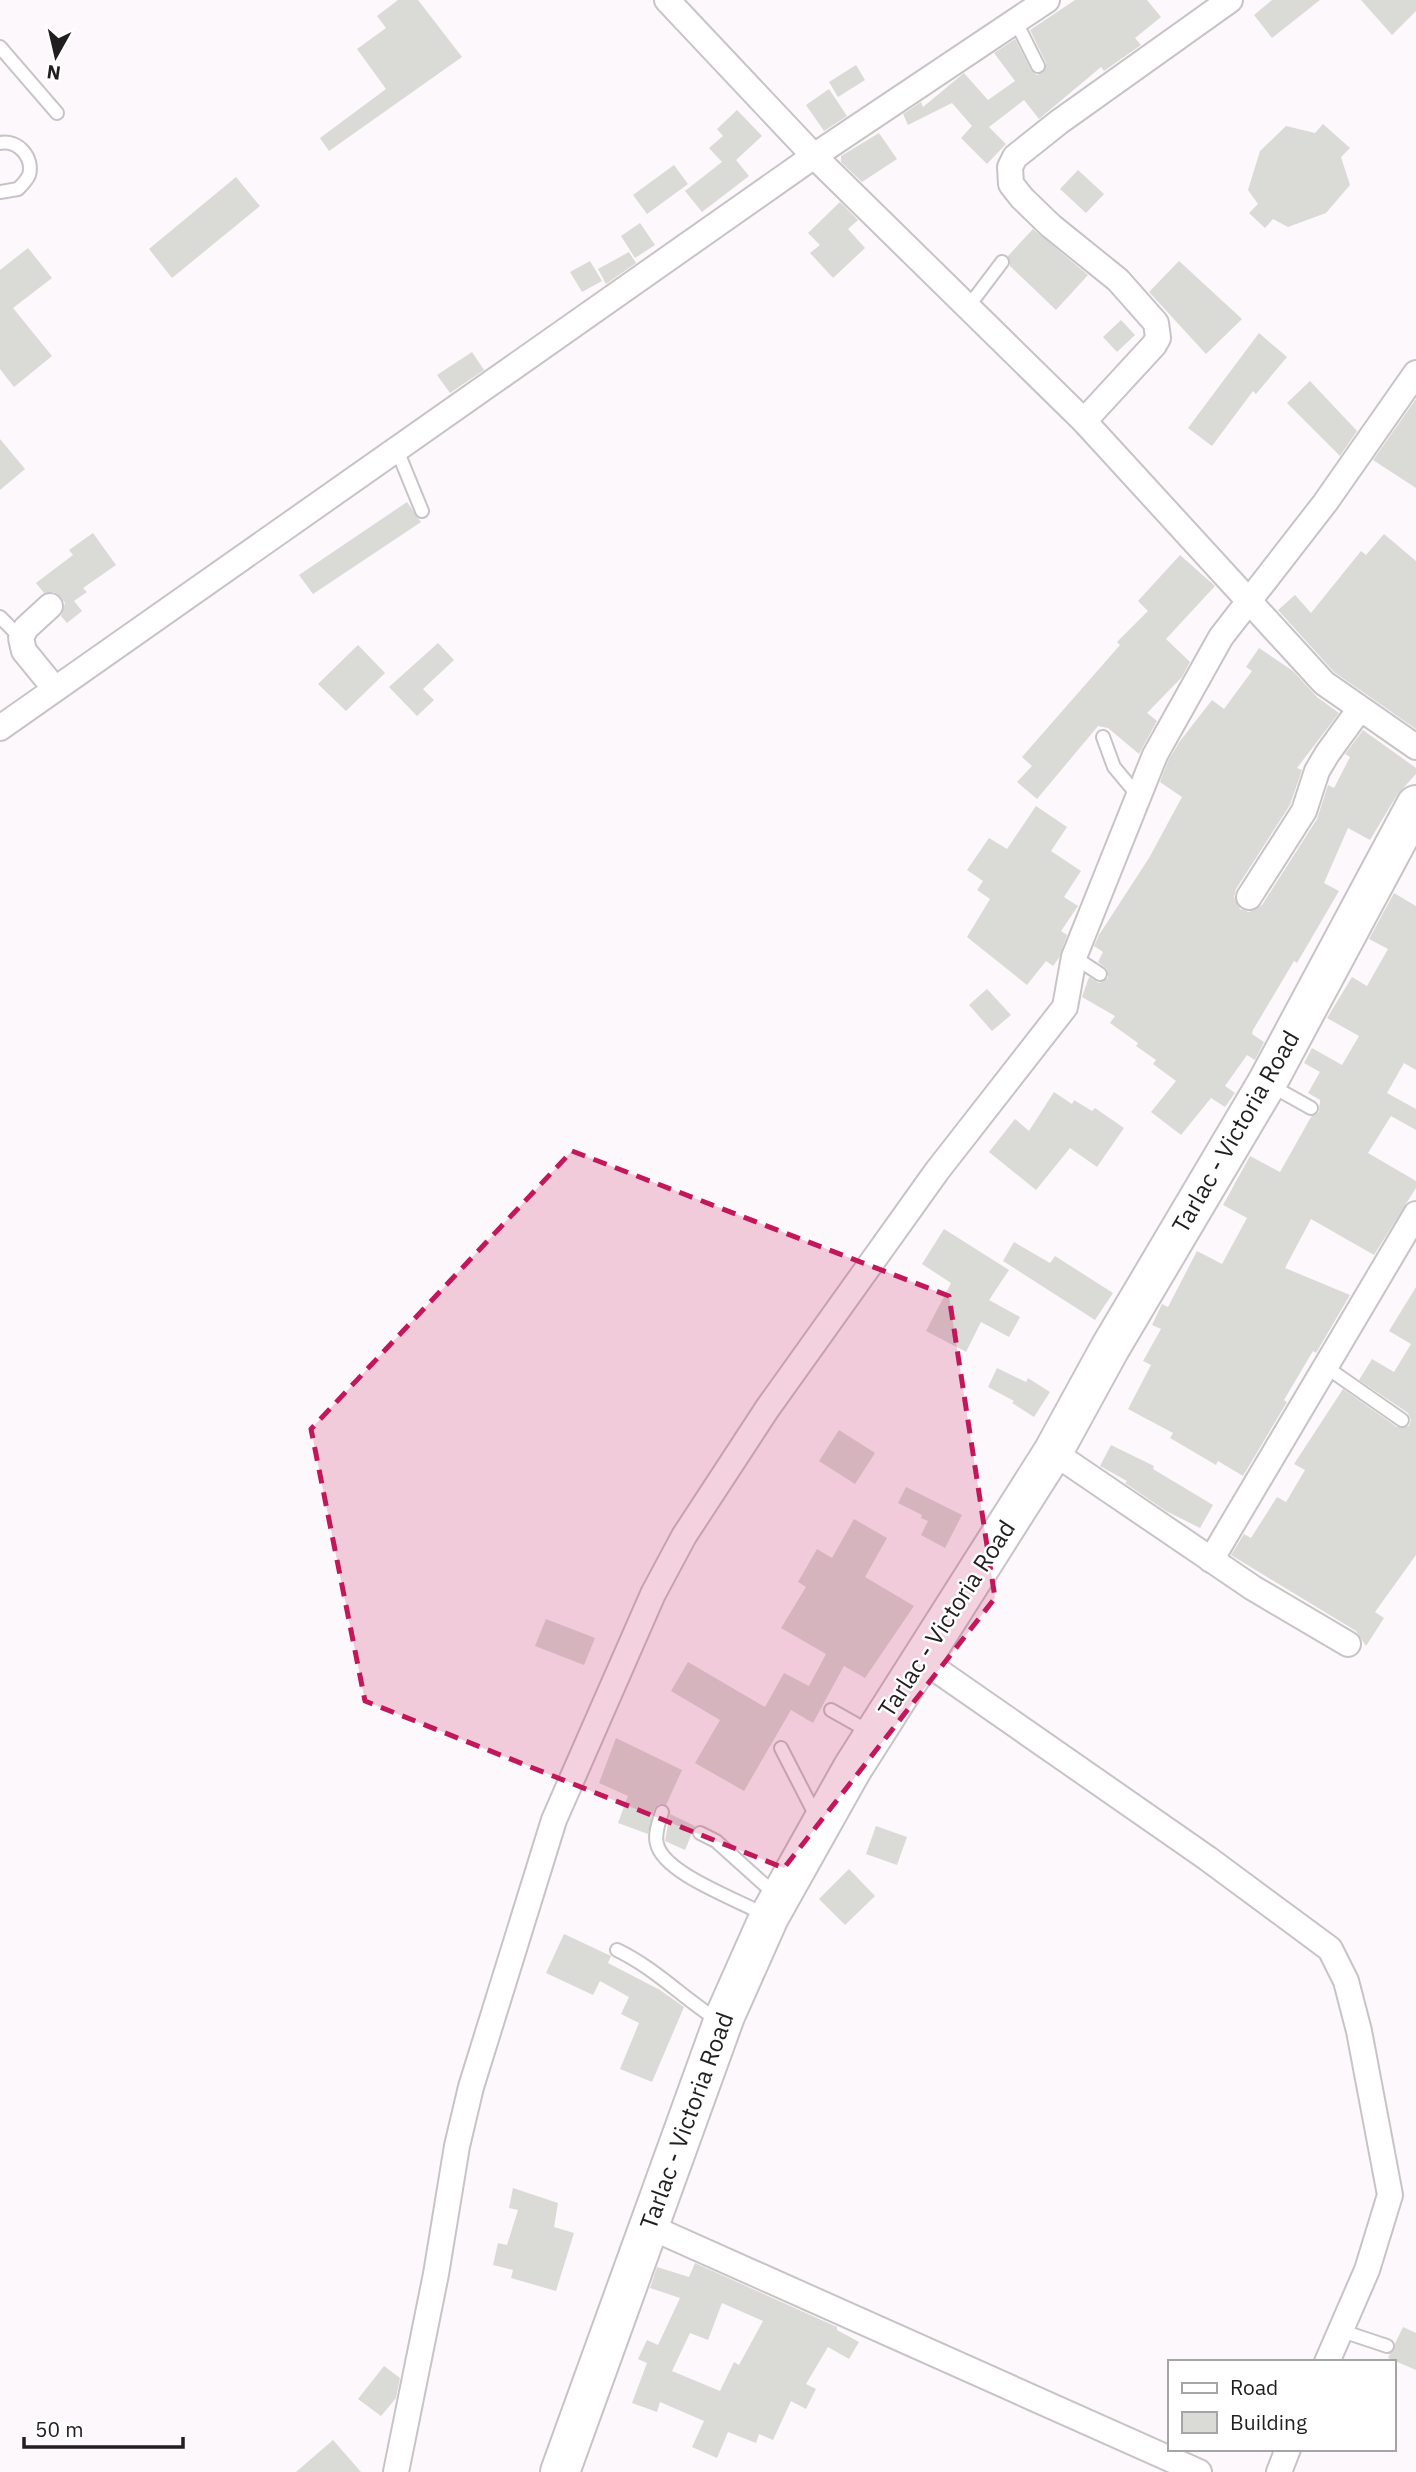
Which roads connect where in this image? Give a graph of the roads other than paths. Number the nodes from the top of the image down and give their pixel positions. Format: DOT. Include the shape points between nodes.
graph roads {
  1 [pos="667,0"];
  2 [pos="1047,0"];
  3 [pos="1230,0"];
  4 [pos="1016,22"];
  5 [pos="0,47"];
  6 [pos="1038,66"];
  7 [pos="57,113"];
  8 [pos="0,144"];
  9 [pos="814,156"];
  10 [pos="0,192"];
  11 [pos="1002,262"];
  12 [pos="968,307"];
  13 [pos="1416,373"];
  14 [pos="1084,421"];
  15 [pos="397,450"];
  16 [pos="422,511"];
  17 [pos="1250,599"];
  18 [pos="50,606"];
  19 [pos="0,617"];
  20 [pos="21,638"];
  21 [pos="55,689"];
  22 [pos="1359,710"];
  23 [pos="0,728"];
  24 [pos="1103,737"];
  25 [pos="1416,747"];
  26 [pos="1139,797"];
  27 [pos="1416,805"];
  28 [pos="1249,897"];
  29 [pos="1074,957"];
  30 [pos="1100,974"];
  31 [pos="1267,1083"];
  32 [pos="1311,1108"];
  33 [pos="1416,1214"];
  34 [pos="1326,1367"];
  35 [pos="1402,1420"];
  36 [pos="1053,1452"];
  37 [pos="1211,1560"];
  38 [pos="1348,1644"];
  39 [pos="920,1659"];
  40 [pos="831,1710"];
  41 [pos="874,1734"];
  42 [pos="781,1748"];
  43 [pos="662,1812"];
  44 [pos="819,1824"];
  45 [pos="700,1833"];
  46 [pos="774,1907"];
  47 [pos="617,1950"];
  48 [pos="723,2023"];
  49 [pos="648,2226"];
  50 [pos="1342,2331"];
  51 [pos="1387,2346"];
  52 [pos="1328,2360"];
  53 [pos="1288,2451"];
  54 [pos="396,2472"];
  55 [pos="560,2472"];
  56 [pos="1199,2472"];
  57 [pos="1279,2472"];
  1 -- 9 [label="street"];
  2 -- 4 [label="street"];
  3 -- 14 [label="street" via="1059,122 1015,157 1010,167 1011,184 1022,198 1118,280 1156,323 1154,345"];
  4 -- 6 [label="lane"];
  4 -- 9 [label="street"];
  5 -- 7 [label="lane"];
  8 -- 10 [label="lane" via="21,148 30,162 29,177 18,189"];
  9 -- 12 [label="street"];
  9 -- 15 [label="street"];
  11 -- 12 [label="lane"];
  12 -- 14 [label="street"];
  13 -- 17 [label="street" via="1325,503"];
  14 -- 17 [label="street"];
  15 -- 16 [label="lane"];
  15 -- 21 [label="street"];
  17 -- 22 [label="street" via="1324,683"];
  17 -- 26 [label="street" via="1221,637 1155,755"];
  18 -- 20 [label="street"];
  19 -- 20 [label="lane"];
  20 -- 21 [label="street" via="24,651"];
  21 -- 23 [label="street"];
  22 -- 25 [label="street"];
  22 -- 28 [label="street" via="1317,771 1304,811"];
  24 -- 26 [label="lane" via="1114,766"];
  26 -- 29 [label="street"];
  27 -- 31 [label="main road, Tarlac - Victoria Road"];
  29 -- 30 [label="lane"];
  29 -- 54 [label="street" via="1065,1007 937,1171 767,1409 684,1536 653,1594 554,1820 471,2087"];
  31 -- 32 [label="lane"];
  31 -- 36 [label="main road, Tarlac - Victoria Road"];
  33 -- 34 [label="street"];
  34 -- 35 [label="lane"];
  34 -- 37 [label="street"];
  36 -- 37 [label="street"];
  36 -- 39 [label="main road, Tarlac - Victoria Road"];
  37 -- 38 [label="street"];
  39 -- 41 [label="main road, Tarlac - Victoria Road"];
  39 -- 50 [label="street" via="1208,1858 1336,1958 1359,2031 1390,2196"];
  40 -- 41 [label="lane"];
  41 -- 44 [label="main road, Tarlac - Victoria Road"];
  42 -- 44 [label="lane"];
  43 -- 46 [label="lane" via="656,1841 664,1859 692,1878"];
  44 -- 46 [label="main road, Tarlac - Victoria Road"];
  45 -- 46 [label="lane" via="716,1841"];
  46 -- 48 [label="main road, Tarlac - Victoria Road"];
  47 -- 48 [label="lane" via="637,1959 694,2006"];
  48 -- 49 [label="main road, Tarlac - Victoria Road"];
  49 -- 55 [label="main road, Tarlac - Victoria Road"];
  49 -- 56 [label="street"];
  50 -- 51 [label="lane"];
  50 -- 52 [label="street"];
  53 -- 57 [label="street"];
}
